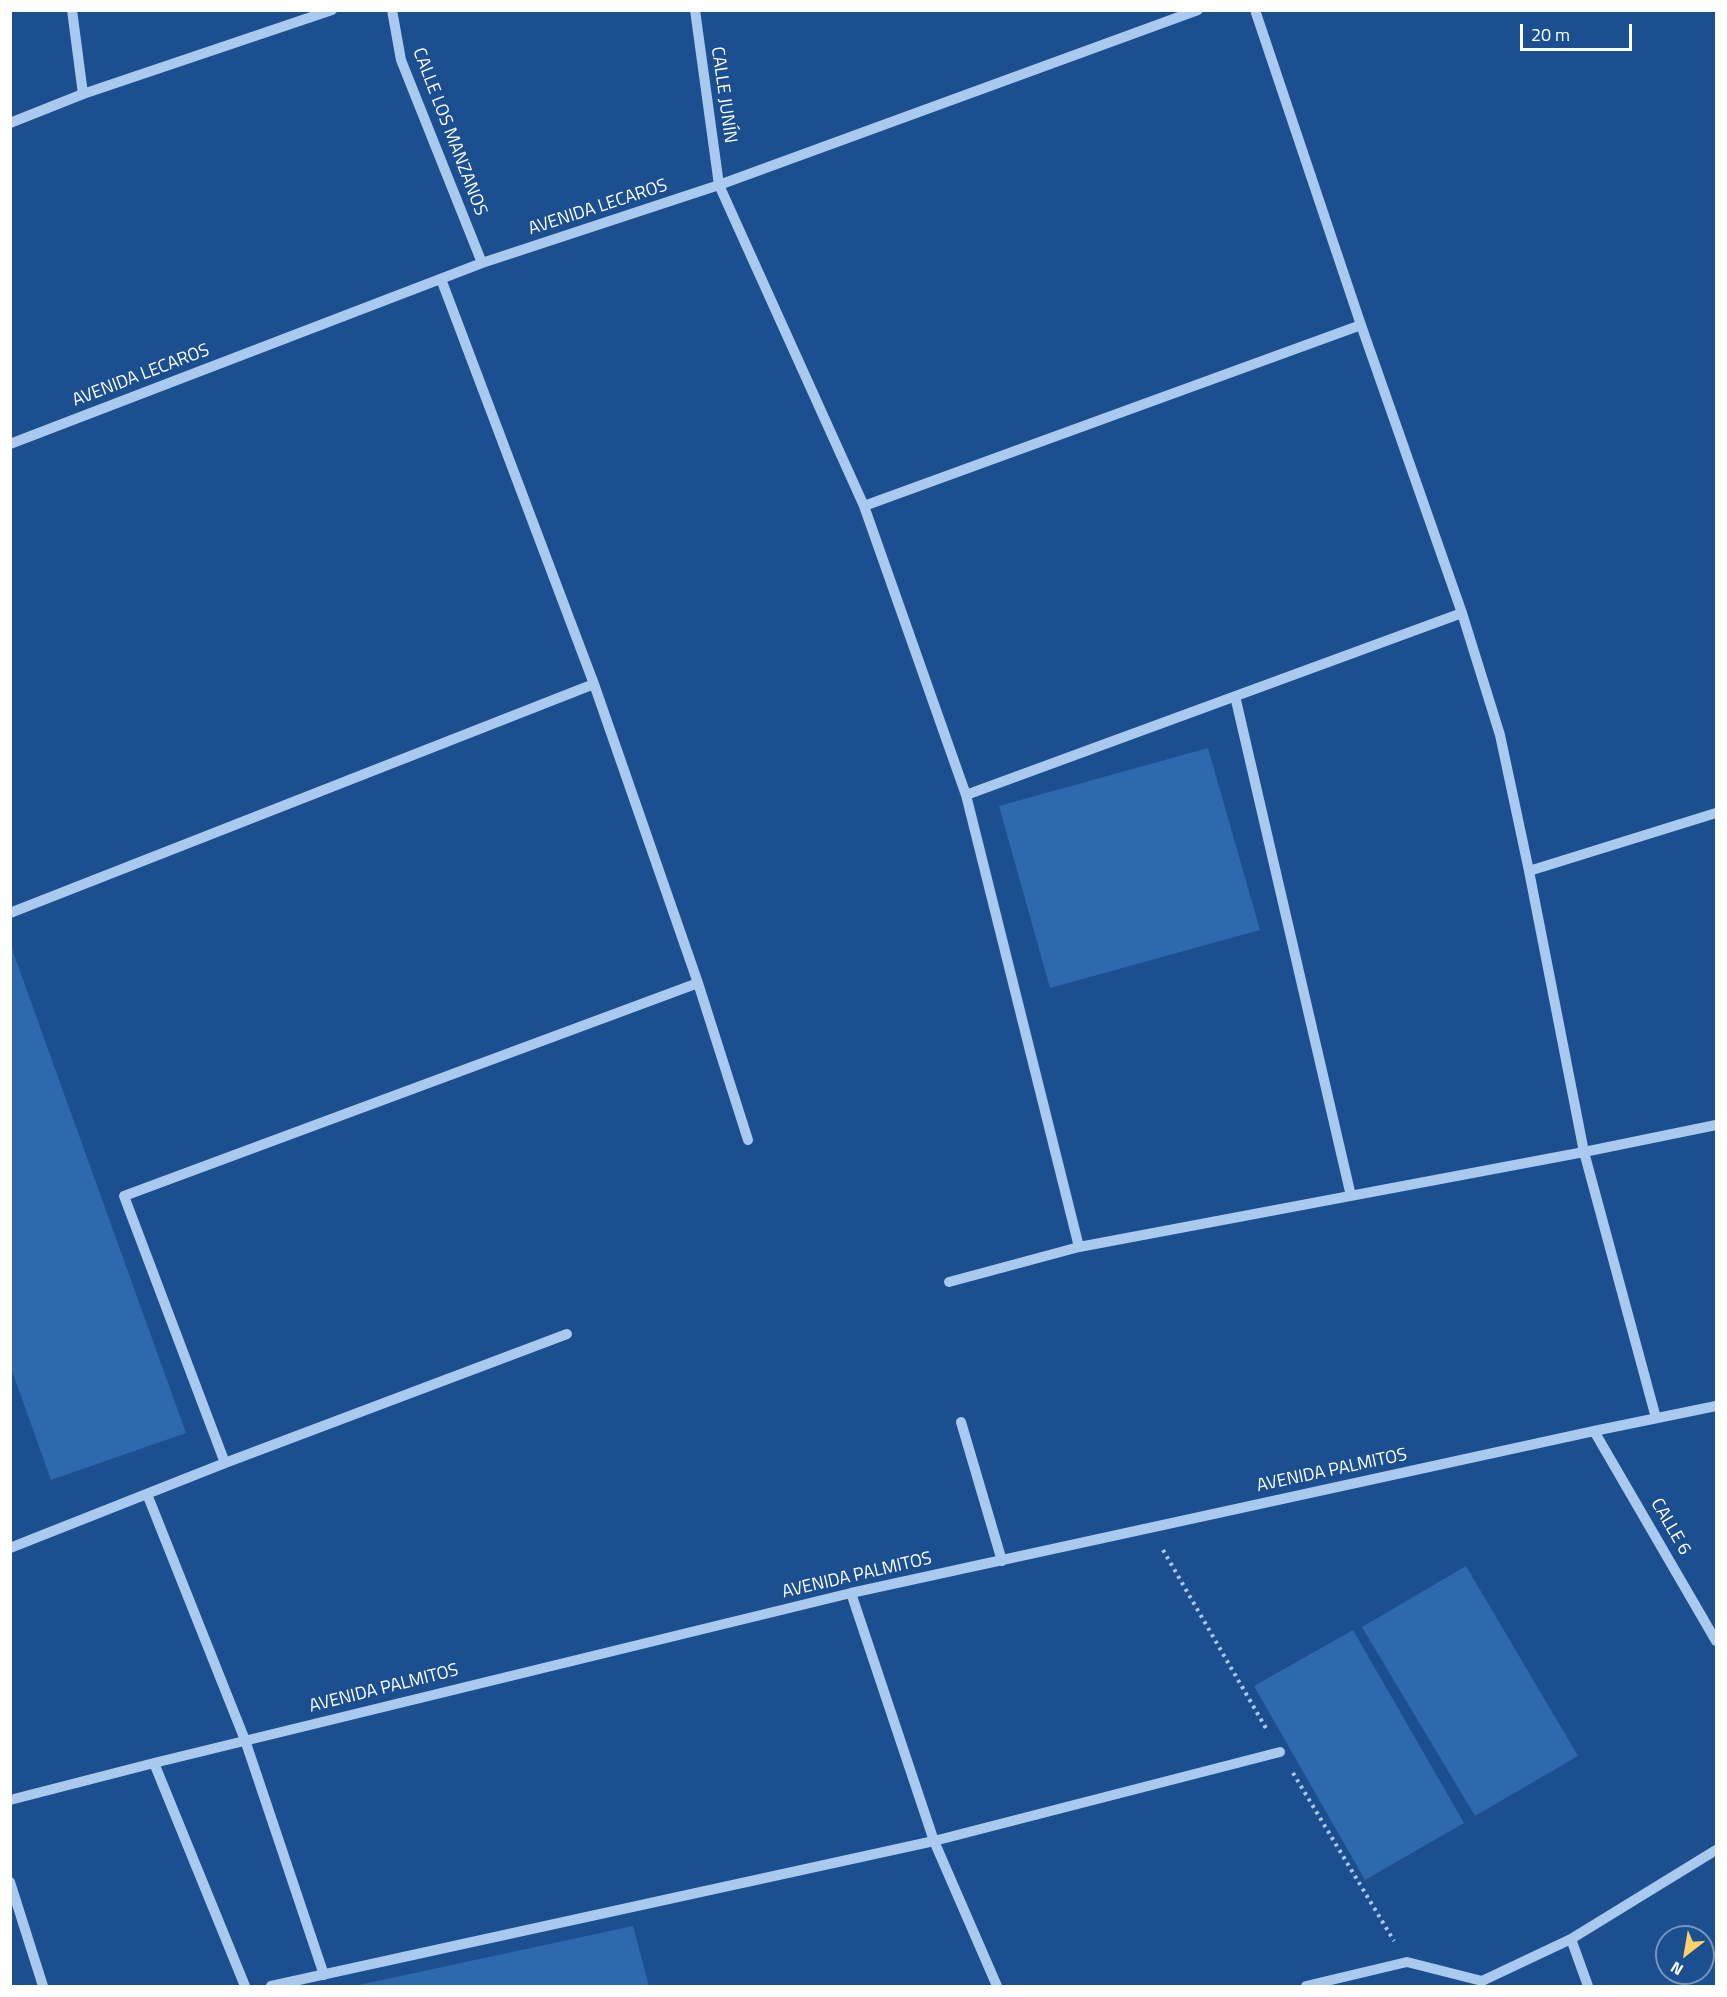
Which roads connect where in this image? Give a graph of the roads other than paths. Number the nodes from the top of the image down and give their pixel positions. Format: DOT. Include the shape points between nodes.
graph roads {
  1 [pos="72,10"];
  2 [pos="332,10"];
  3 [pos="392,10"];
  4 [pos="695,10"];
  5 [pos="1198,10"];
  6 [pos="1255,10"];
  7 [pos="82,94"];
  8 [pos="10,123"];
  9 [pos="719,185"];
  10 [pos="482,263"];
  11 [pos="441,279"];
  12 [pos="1361,325"];
  13 [pos="10,444"];
  14 [pos="864,506"];
  15 [pos="1462,613"];
  16 [pos="594,684"];
  17 [pos="1235,696"];
  18 [pos="966,795"];
  19 [pos="1716,813"];
  20 [pos="1529,871"];
  21 [pos="10,914"];
  22 [pos="698,983"];
  23 [pos="1716,1125"];
  24 [pos="748,1140"];
  25 [pos="1584,1152"];
  26 [pos="1351,1196"];
  27 [pos="1079,1247"];
  28 [pos="950,1282"];
  29 [pos="567,1334"];
  30 [pos="1716,1406"];
  31 [pos="1656,1418"];
  32 [pos="961,1422"];
  33 [pos="1594,1431"];
  34 [pos="225,1463"];
  35 [pos="147,1494"];
  36 [pos="10,1548"];
  37 [pos="1002,1561"];
  38 [pos="851,1593"];
  39 [pos="1716,1641"];
  40 [pos="245,1740"];
  41 [pos="1280,1752"];
  42 [pos="154,1763"];
  43 [pos="10,1800"];
  44 [pos="934,1841"];
  45 [pos="1716,1850"];
  46 [pos="10,1882"];
  47 [pos="1571,1939"];
  48 [pos="324,1975"];
  49 [pos="43,1986"];
  50 [pos="245,1986"];
  51 [pos="271,1986"];
  52 [pos="997,1986"];
  53 [pos="1306,1986"];
  54 [pos="1588,1986"];
  1 -- 7 [label="street"];
  2 -- 7 [label="street"];
  3 -- 10 [label="street, CALLE LOS MANZANOS" via="401,60"];
  4 -- 9 [label="street, CALLE JUNÍN"];
  5 -- 9 [label="street, AVENIDA LECAROS"];
  6 -- 12 [label="street"];
  7 -- 8 [label="street"];
  9 -- 10 [label="street, AVENIDA LECAROS"];
  9 -- 14 [label="street, CALLE JUNÍN"];
  10 -- 11 [label="street, AVENIDA LECAROS"];
  11 -- 13 [label="street, AVENIDA LECAROS"];
  11 -- 16 [label="street"];
  12 -- 14 [label="street"];
  12 -- 15 [label="street"];
  14 -- 18 [label="street, CALLE JUNÍN"];
  15 -- 17 [label="street"];
  15 -- 20 [label="street" via="1500,735"];
  16 -- 21 [label="street"];
  16 -- 22 [label="street"];
  17 -- 18 [label="street"];
  17 -- 26 [label="street"];
  18 -- 27 [label="street, CALLE JUNÍN"];
  19 -- 20 [label="street"];
  20 -- 25 [label="street"];
  22 -- 24 [label="street"];
  22 -- 34 [label="street" via="124,1196"];
  23 -- 25 [label="street"];
  25 -- 26 [label="street"];
  25 -- 31 [label="street"];
  26 -- 27 [label="street"];
  27 -- 28 [label="street"];
  29 -- 34 [label="street"];
  30 -- 31 [label="street, AVENIDA PALMITOS"];
  31 -- 33 [label="street, AVENIDA PALMITOS"];
  32 -- 37 [label="street"];
  33 -- 37 [label="street, AVENIDA PALMITOS"];
  33 -- 39 [label="street, CALLE 6"];
  34 -- 35 [label="street"];
  35 -- 36 [label="street"];
  35 -- 40 [label="street"];
  37 -- 38 [label="street, AVENIDA PALMITOS"];
  38 -- 40 [label="street, AVENIDA PALMITOS"];
  38 -- 44 [label="street"];
  40 -- 42 [label="street, AVENIDA PALMITOS"];
  40 -- 48 [label="street"];
  41 -- 44 [label="street"];
  42 -- 43 [label="street, AVENIDA PALMITOS"];
  42 -- 50 [label="street"];
  44 -- 48 [label="street"];
  44 -- 52 [label="street"];
  45 -- 47 [label="street"];
  46 -- 49 [label="street"];
  47 -- 53 [label="street" via="1482,1981 1407,1962"];
  47 -- 54 [label="street"];
  48 -- 51 [label="street"];
}
